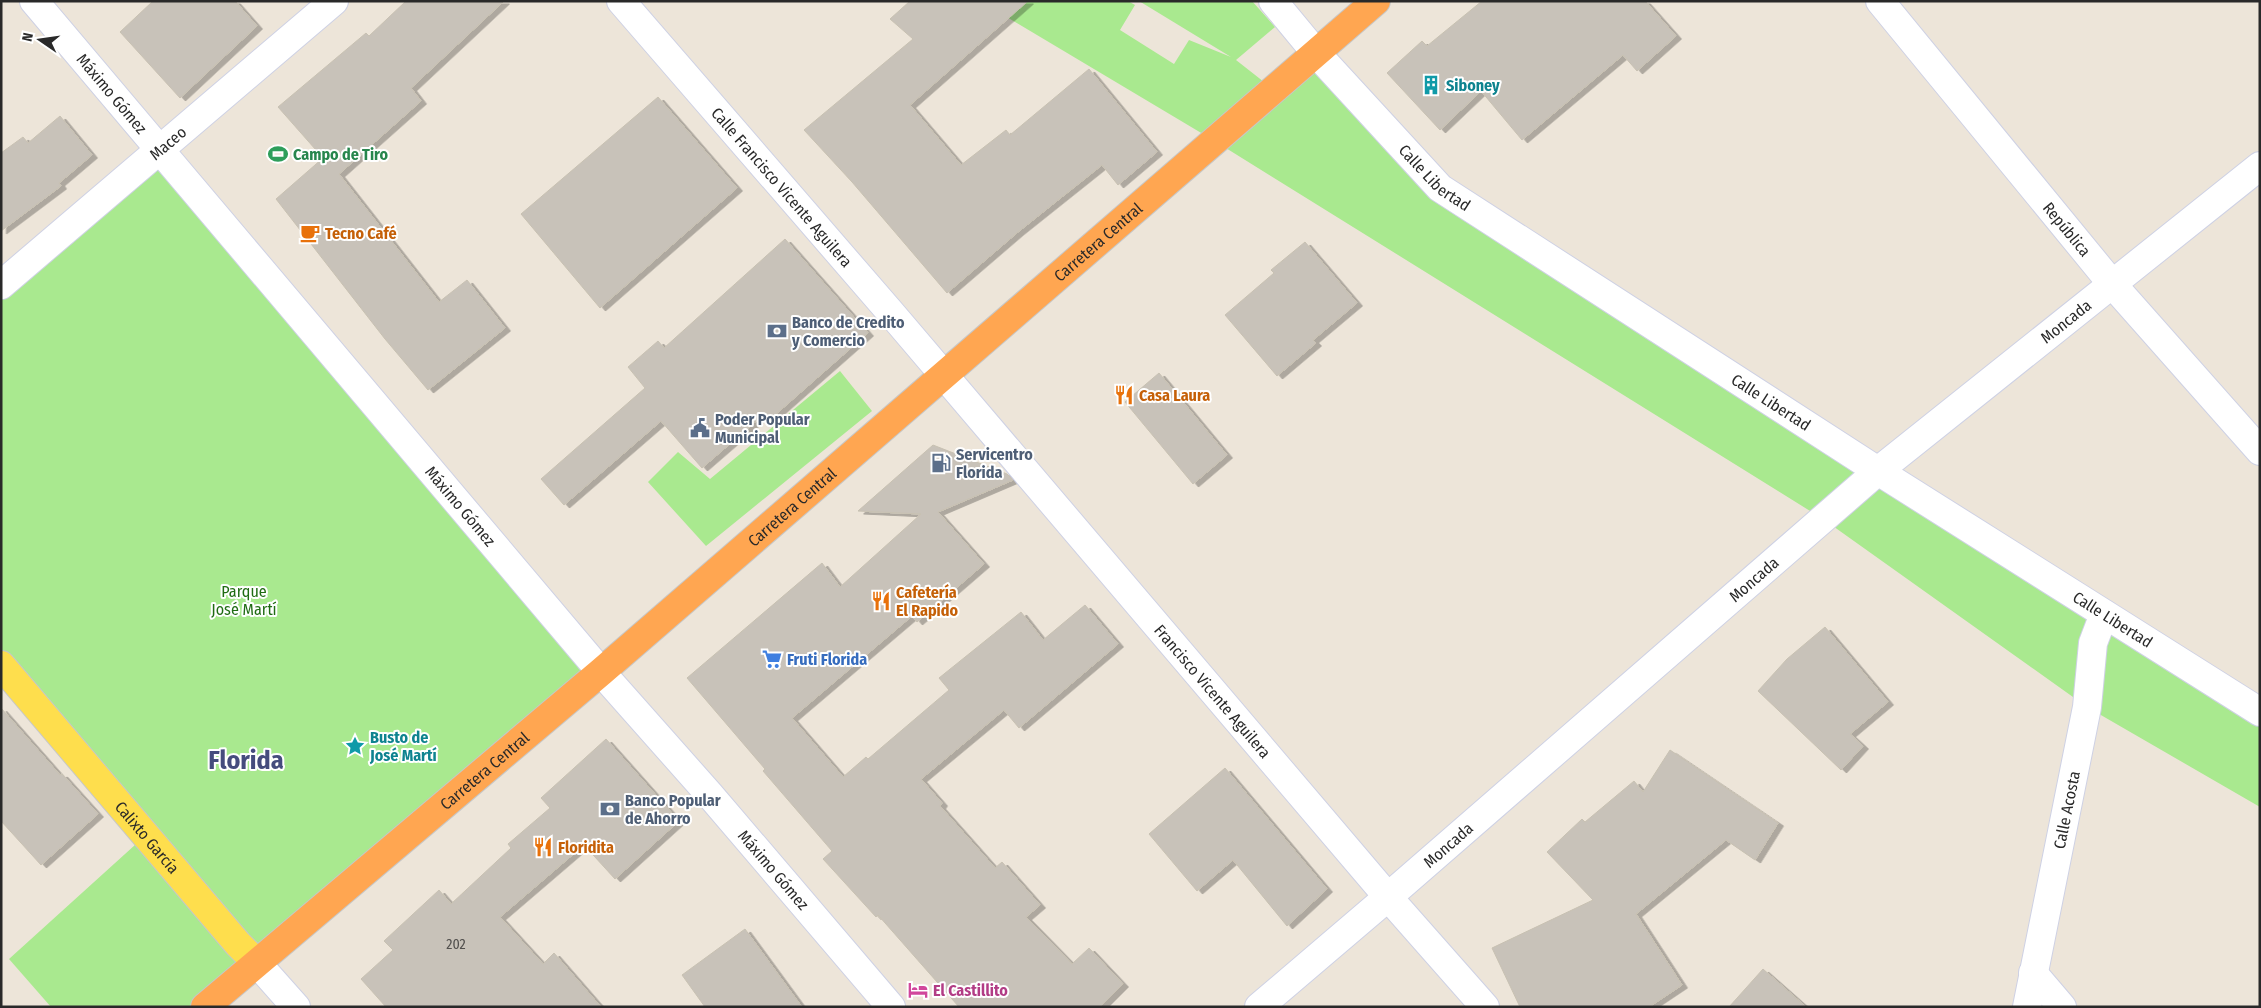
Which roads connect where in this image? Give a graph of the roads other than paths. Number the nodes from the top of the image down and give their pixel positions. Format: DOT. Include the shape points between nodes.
graph roads {
  1 [pos="34,1"];
  2 [pos="334,1"];
  3 [pos="621,1"];
  4 [pos="1273,1"];
  5 [pos="1376,1"];
  6 [pos="1880,1"];
  7 [pos="1316,53"];
  8 [pos="161,149"];
  9 [pos="2260,166"];
  10 [pos="1,285"];
  11 [pos="2112,285"];
  12 [pos="943,374"];
  13 [pos="2260,451"];
  14 [pos="1878,471"];
  15 [pos="2104,614"];
  16 [pos="1,665"];
  17 [pos="601,672"];
  18 [pos="2260,712"];
  19 [pos="1388,897"];
  20 [pos="256,962"];
  21 [pos="2033,973"];
  22 [pos="205,1007"];
  23 [pos="296,1007"];
  24 [pos="891,1007"];
  25 [pos="1259,1007"];
  26 [pos="1485,1007"];
  27 [pos="2027,1007"];
  28 [pos="2062,1007"];
  1 -- 8 [label="street, Máximo Gómez"];
  2 -- 8 [label="street, Maceo"];
  3 -- 12 [label="street, Calle Francisco Vicente Aguilera"];
  4 -- 7 [label="street, Calle Libertad"];
  5 -- 7 [label="highway, Carretera Central"];
  6 -- 11 [label="street, República"];
  7 -- 12 [label="highway, Carretera Central"];
  7 -- 14 [label="street, Calle Libertad" via="1440,188"];
  8 -- 10 [label="street, Maceo"];
  8 -- 17 [label="street, Máximo Gómez"];
  9 -- 11 [label="street, Moncada"];
  11 -- 13 [label="street, República"];
  11 -- 14 [label="street, Moncada"];
  12 -- 17 [label="highway, Carretera Central"];
  12 -- 19 [label="street, Francisco Vicente Aguilera"];
  14 -- 15 [label="street, Calle Libertad"];
  14 -- 19 [label="street, Moncada"];
  15 -- 18 [label="street, Calle Libertad"];
  15 -- 21 [label="street, Calle Acosta" via="2093,643 2087,707"];
  16 -- 20 [label="main road, Calixto García"];
  17 -- 20 [label="highway, Carretera Central"];
  17 -- 24 [label="street, Máximo Gómez" via="710,794"];
  19 -- 25 [label="street, Moncada"];
  19 -- 26 [label="street, Francisco Vicente Aguilera"];
  20 -- 22 [label="highway, Carretera Central"];
  20 -- 23 [label="street, Calixto García"];
  21 -- 27 [label="street, Calle Acosta"];
  21 -- 28 [label="street"];
}
